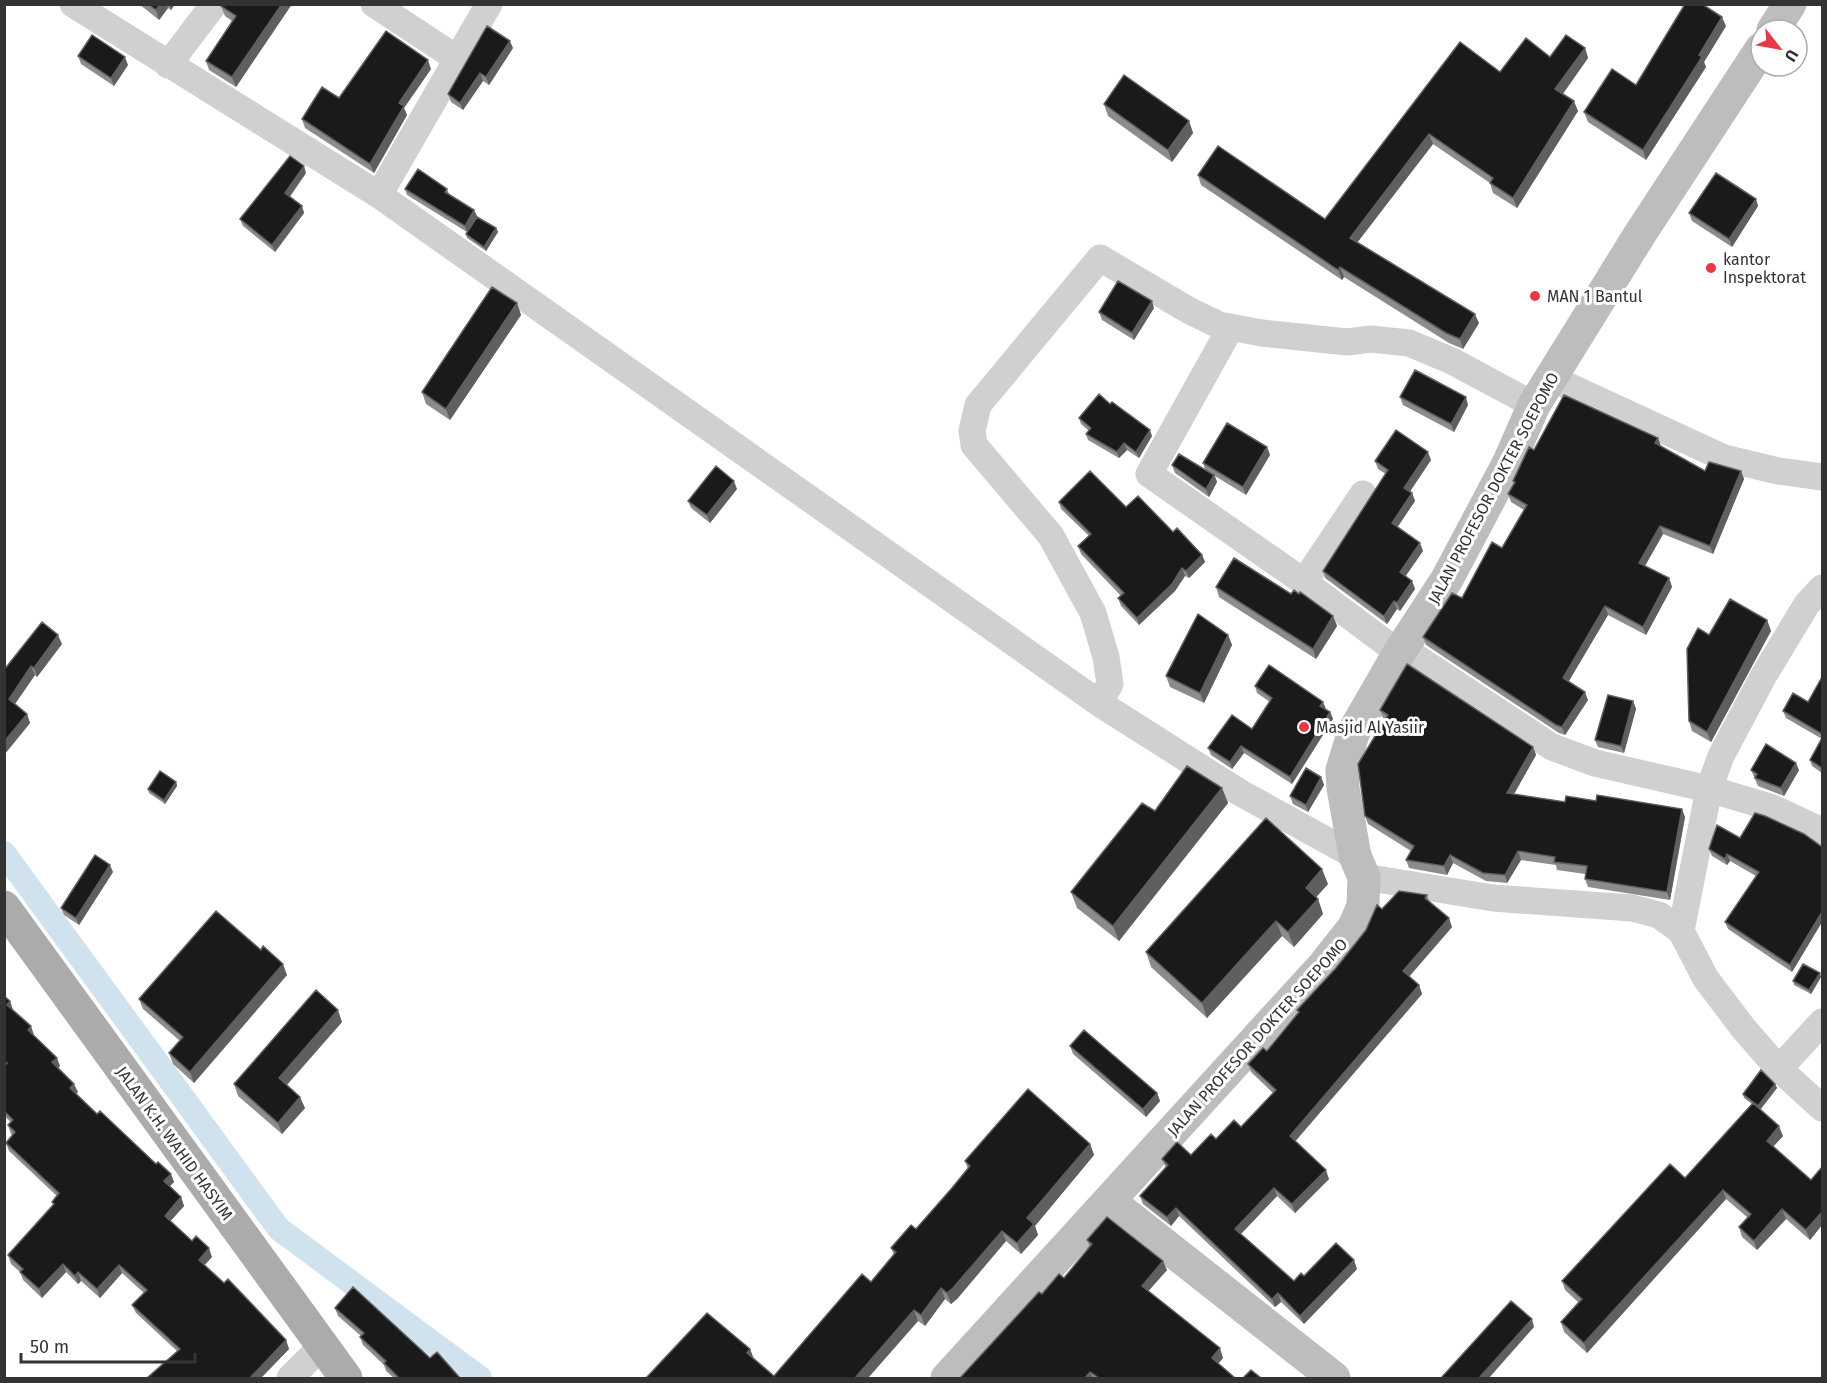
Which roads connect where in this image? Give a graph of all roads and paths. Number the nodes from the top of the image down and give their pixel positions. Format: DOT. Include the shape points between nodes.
graph roads {
  1 [pos="73,4"];
  2 [pos="214,4"];
  3 [pos="374,4"];
  4 [pos="489,4"];
  5 [pos="1790,4"];
  6 [pos="1781,18"];
  7 [pos="456,58"];
  8 [pos="168,65"];
  9 [pos="1749,67"];
  10 [pos="379,195"];
  11 [pos="1231,327"];
  12 [pos="1551,378"];
  13 [pos="1534,405"];
  14 [pos="1822,477"];
  15 [pos="1363,494"];
  16 [pos="1304,582"];
  17 [pos="1822,588"];
  18 [pos="1401,650"];
  19 [pos="1099,703"];
  20 [pos="1709,789"];
  21 [pos="1822,831"];
  22 [pos="1360,866"];
  23 [pos="4,907"];
  24 [pos="1681,931"];
  25 [pos="1822,1022"];
  26 [pos="1779,1069"];
  27 [pos="1822,1108"];
  28 [pos="1109,1201"];
  29 [pos="322,1346"];
  30 [pos="290,1378"];
  31 [pos="346,1378"];
  32 [pos="947,1378"];
  33 [pos="1334,1378"];
  1 -- 8 [label="street"];
  2 -- 8 [label="street"];
  3 -- 7 [label="street"];
  4 -- 7 [label="street"];
  5 -- 6 [label="main road"];
  7 -- 10 [label="street"];
  8 -- 10 [label="street"];
  9 -- 12 [label="main road, JALAN PROFESOR DOKTER SOEPOMO"];
  10 -- 19 [label="street"];
  11 -- 13 [label="street" via="1347,342 1371,339 1409,343"];
  11 -- 16 [label="street" via="1149,474"];
  11 -- 19 [label="street" via="1190,311 1100,258 978,405 974,415 974,445 1051,536 1093,613 1110,684"];
  12 -- 13 [label="main road, JALAN PROFESOR DOKTER SOEPOMO"];
  12 -- 14 [label="street" via="1724,458"];
  13 -- 18 [label="main road, JALAN PROFESOR DOKTER SOEPOMO" via="1509,462 1447,579"];
  15 -- 16 [label="street"];
  16 -- 18 [label="street"];
  17 -- 20 [label="street" via="1807,604 1764,675 1721,756"];
  18 -- 20 [label="street" via="1552,747 1595,763"];
  18 -- 22 [label="main road, JALAN PROFESOR DOKTER SOEPOMO" via="1354,731 1342,770 1344,801"];
  19 -- 22 [label="street"];
  20 -- 21 [label="street" via="1773,808"];
  20 -- 24 [label="street"];
  22 -- 24 [label="street" via="1493,897 1632,908 1659,915"];
  22 -- 28 [label="main road, JALAN PROFESOR DOKTER SOEPOMO" via="1364,899 1360,915 1343,942"];
  23 -- 29 [label="main road, JALAN K.H. WAHID HASYIM"];
  24 -- 26 [label="street" via="1706,980"];
  25 -- 26 [label="street"];
  26 -- 27 [label="street"];
  28 -- 32 [label="main road, JALAN PROFESOR DOKTER SOEPOMO"];
  28 -- 33 [label="main road"];
  29 -- 30 [label="street"];
  29 -- 31 [label="main road, JALAN K.H. WAHID HASYIM"];
}
